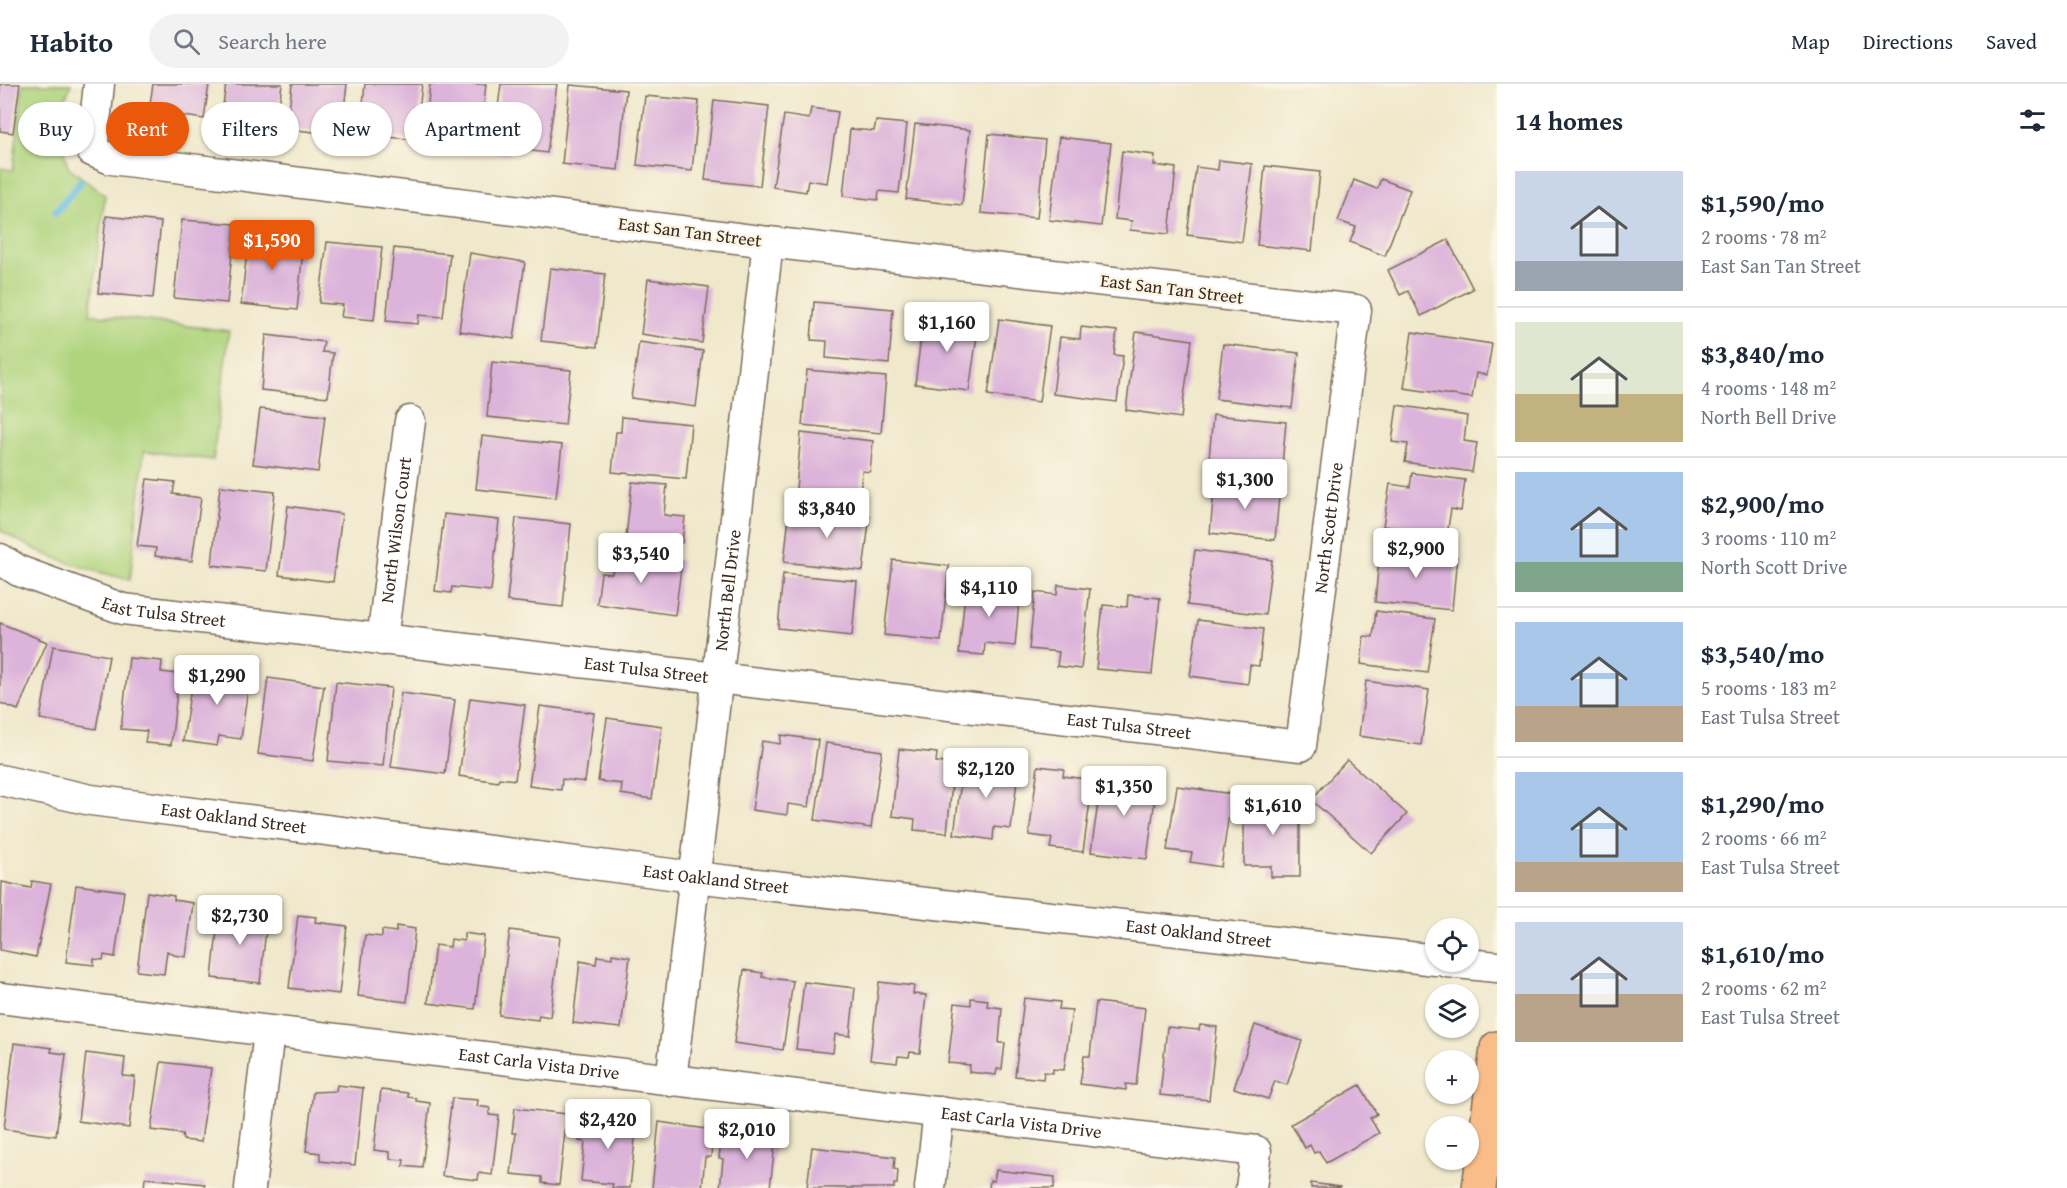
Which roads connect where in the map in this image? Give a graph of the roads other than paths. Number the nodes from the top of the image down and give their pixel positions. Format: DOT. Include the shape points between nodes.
graph roads {
  1 [pos="99,84"];
  2 [pos="768,242"];
  3 [pos="1356,310"];
  4 [pos="410,422"];
  5 [pos="0,559"];
  6 [pos="382,640"];
  7 [pos="718,679"];
  8 [pos="1301,746"];
  9 [pos="0,780"];
  10 [pos="694,877"];
  11 [pos="1425,959"];
  12 [pos="1479,965"];
  13 [pos="1497,967"];
  14 [pos="0,998"];
  15 [pos="269,1032"];
  16 [pos="1497,1048"];
  17 [pos="670,1081"];
  18 [pos="939,1112"];
  19 [pos="250,1188"];
  20 [pos="930,1188"];
  21 [pos="1251,1188"];
  22 [pos="1479,1188"];
  1 -- 2 [label="street, East San Tan Street" via="92,151 111,159"];
  2 -- 3 [label="street, East San Tan Street"];
  2 -- 7 [label="street, North Bell Drive"];
  3 -- 8 [label="street, North Scott Drive"];
  4 -- 6 [label="street, North Wilson Court"];
  5 -- 6 [label="street, East Tulsa Street" via="19,571 123,609"];
  6 -- 7 [label="street, East Tulsa Street"];
  7 -- 8 [label="street, East Tulsa Street"];
  7 -- 10 [label="street, North Bell Drive"];
  9 -- 10 [label="street, East Oakland Street" via="91,800"];
  10 -- 11 [label="street, East Oakland Street"];
  10 -- 17 [label="street, North Bell Drive"];
  12 -- 13 [label="street"];
  14 -- 15 [label="street, East Carla Vista Drive"];
  15 -- 17 [label="street, East Carla Vista Drive"];
  15 -- 19 [label="street"];
  16 -- 22 [label="main road"];
  17 -- 18 [label="street, East Carla Vista Drive"];
  18 -- 20 [label="street"];
  18 -- 21 [label="street, East Carla Vista Drive" via="1256,1150"];
}
